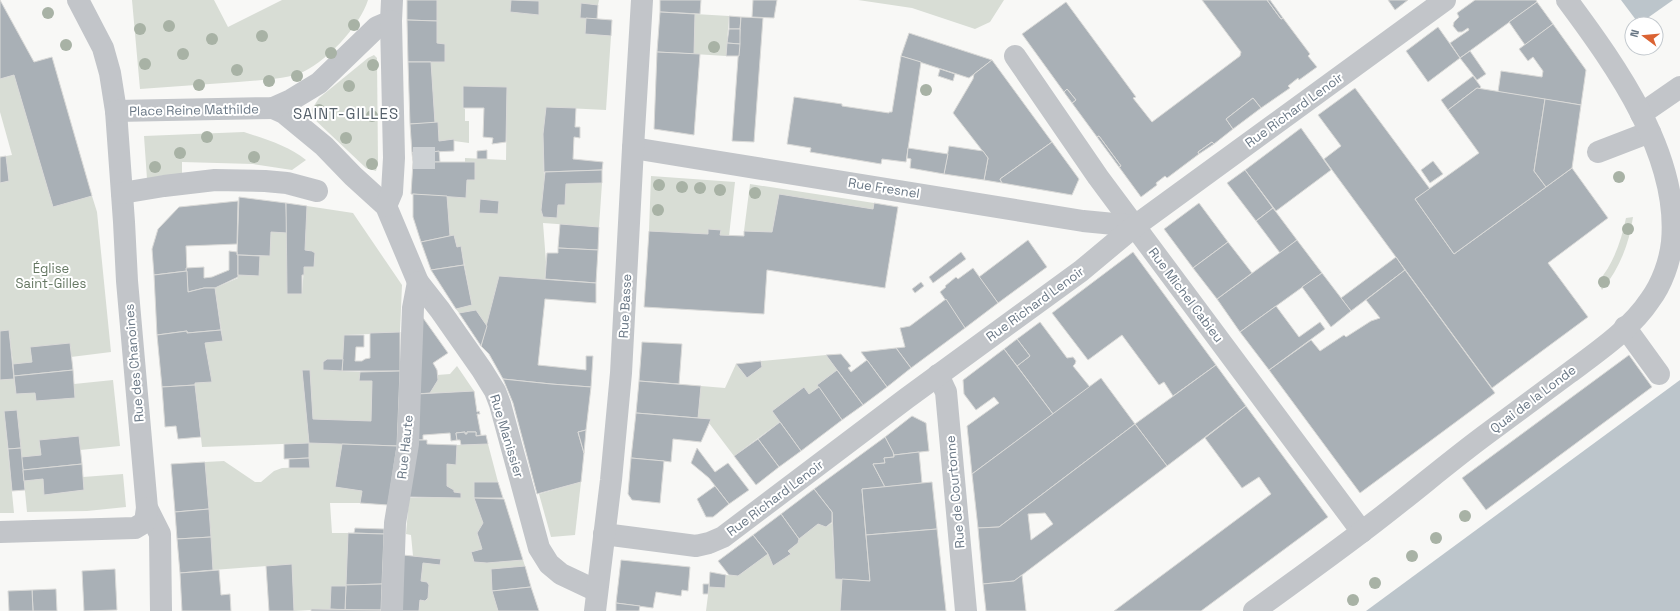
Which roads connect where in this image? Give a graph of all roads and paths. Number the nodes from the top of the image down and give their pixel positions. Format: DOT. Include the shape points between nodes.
graph roads {
  1 [pos="642,0"];
  2 [pos="1445,0"];
  3 [pos="1567,0"];
  4 [pos="85,3"];
  5 [pos="391,11"];
  6 [pos="1015,56"];
  7 [pos="1680,87"];
  8 [pos="273,108"];
  9 [pos="116,112"];
  10 [pos="1645,123"];
  11 [pos="633,148"];
  12 [pos="1598,152"];
  13 [pos="317,191"];
  14 [pos="122,193"];
  15 [pos="386,206"];
  16 [pos="1135,226"];
  17 [pos="418,282"];
  18 [pos="1625,327"];
  19 [pos="1659,374"];
  20 [pos="938,375"];
  21 [pos="147,508"];
  22 [pos="0,532"];
  23 [pos="1362,532"];
  24 [pos="604,534"];
  25 [pos="596,601"];
  26 [pos="161,611"];
  27 [pos="392,611"];
  28 [pos="966,611"];
  29 [pos="1254,611"];
  1 -- 11 [label="street, Rue Basse"];
  2 -- 16 [label="street, Rue Richard Lenoir"];
  3 -- 10 [label="street, Quai de la Londe" via="1628,89"];
  4 -- 9 [label="street, Place Reine Mathilde" via="103,48"];
  5 -- 8 [label="street, Place Reine Mathilde" via="319,83"];
  5 -- 15 [label="street, Place Reine Mathilde" via="403,158"];
  6 -- 16 [label="street, Rue Michel Cabieu"];
  7 -- 10 [label="street"];
  8 -- 9 [label="street, Place Reine Mathilde"];
  8 -- 15 [label="street, Place Reine Mathilde" via="324,146"];
  9 -- 14 [label="street, Rue des Chanoines"];
  10 -- 12 [label="street"];
  10 -- 18 [label="street, Quai de la Londe" via="1668,183 1673,224 1672,243 1660,284 1650,300"];
  11 -- 16 [label="street, Rue Fresnel" via="1083,221"];
  11 -- 24 [label="street, Rue Basse" via="621,372"];
  13 -- 14 [label="street" via="287,183 215,180"];
  14 -- 21 [label="street, Rue des Chanoines" via="126,281"];
  15 -- 17 [label="street, Rue Manissier"];
  16 -- 20 [label="street, Rue Richard Lenoir" via="1081,271"];
  16 -- 23 [label="street, Rue Michel Cabieu"];
  17 -- 25 [label="street, Rue Manissier" via="495,391 539,548 549,564"];
  17 -- 27 [label="street, Rue Haute" via="412,308 408,444 395,523"];
  18 -- 19 [label="street"];
  18 -- 23 [label="street, Quai de la Londe" via="1600,350 1448,463"];
  20 -- 24 [label="street, Rue Richard Lenoir" via="723,537 696,546"];
  20 -- 28 [label="street, Rue de Courtonne" via="946,392"];
  21 -- 22 [label="street" via="144,522 135,528"];
  21 -- 26 [label="street, Rue des Chanoines" via="160,534"];
  23 -- 29 [label="street, Quai de la Londe"];
  24 -- 25 [label="street, Rue Basse"];
}
